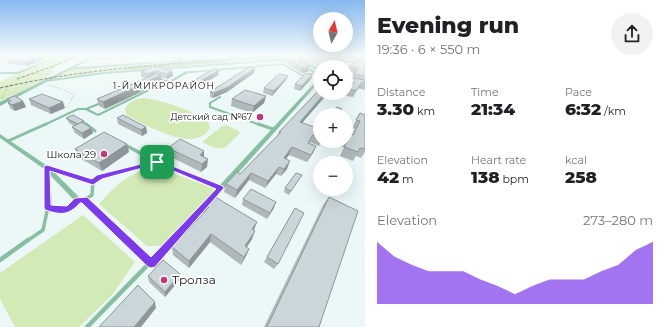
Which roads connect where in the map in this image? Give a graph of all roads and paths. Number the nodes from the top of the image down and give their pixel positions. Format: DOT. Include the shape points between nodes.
graph roads {
  1 [pos="21,71"];
  2 [pos="66,71"];
  3 [pos="125,71"];
  4 [pos="201,71"];
  5 [pos="295,71"];
  6 [pos="193,72"];
  7 [pos="0,73"];
  8 [pos="17,73"];
  9 [pos="313,73"];
  10 [pos="20,76"];
  11 [pos="156,78"];
  12 [pos="173,80"];
  13 [pos="45,81"];
  14 [pos="167,81"];
  15 [pos="39,84"];
  16 [pos="313,86"];
  17 [pos="220,97"];
  18 [pos="0,100"];
  19 [pos="107,100"];
  20 [pos="0,104"];
  21 [pos="69,104"];
  22 [pos="86,109"];
  23 [pos="68,113"];
  24 [pos="73,116"];
  25 [pos="79,119"];
  26 [pos="273,129"];
  27 [pos="95,130"];
  28 [pos="0,136"];
  29 [pos="8,141"];
  30 [pos="117,141"];
  31 [pos="157,162"];
  32 [pos="47,168"];
  33 [pos="93,182"];
  34 [pos="221,188"];
  35 [pos="81,200"];
  36 [pos="48,207"];
  37 [pos="0,260"];
  38 [pos="151,264"];
  39 [pos="87,327"];
  1 -- 8 [label="street"];
  2 -- 13 [label="street"];
  3 -- 13 [label="street"];
  4 -- 6 [label="lane"];
  5 -- 9 [label="lane" via="301,75"];
  6 -- 12 [label="street" via="187,72"];
  7 -- 8 [label="street"];
  8 -- 10 [label="path"];
  10 -- 15 [label="path"];
  10 -- 18 [label="path" via="8,87"];
  11 -- 14 [label="lane"];
  12 -- 14 [label="lane"];
  13 -- 15 [label="street"];
  14 -- 22 [label="lane" via="98,114"];
  15 -- 20 [label="street"];
  15 -- 21 [label="path" via="51,85 74,95"];
  16 -- 26 [label="street"];
  17 -- 26 [label="lane" via="210,103 210,106"];
  19 -- 22 [label="lane"];
  22 -- 23 [label="lane"];
  23 -- 24 [label="lane"];
  23 -- 29 [label="lane"];
  25 -- 27 [label="lane"];
  26 -- 34 [label="street"];
  28 -- 29 [label="street"];
  29 -- 32 [label="street"];
  30 -- 31 [label="street"];
  31 -- 33 [label="lane" via="100,177"];
  31 -- 34 [label="street"];
  32 -- 33 [label="lane"];
  32 -- 35 [label="street"];
  32 -- 36 [label="street"];
  33 -- 35 [label="lane" via="92,195"];
  34 -- 38 [label="lane"];
  35 -- 36 [label="street" via="69,209"];
  35 -- 38 [label="path"];
  36 -- 37 [label="lane" via="43,230"];
  38 -- 39 [label="lane"];
}
